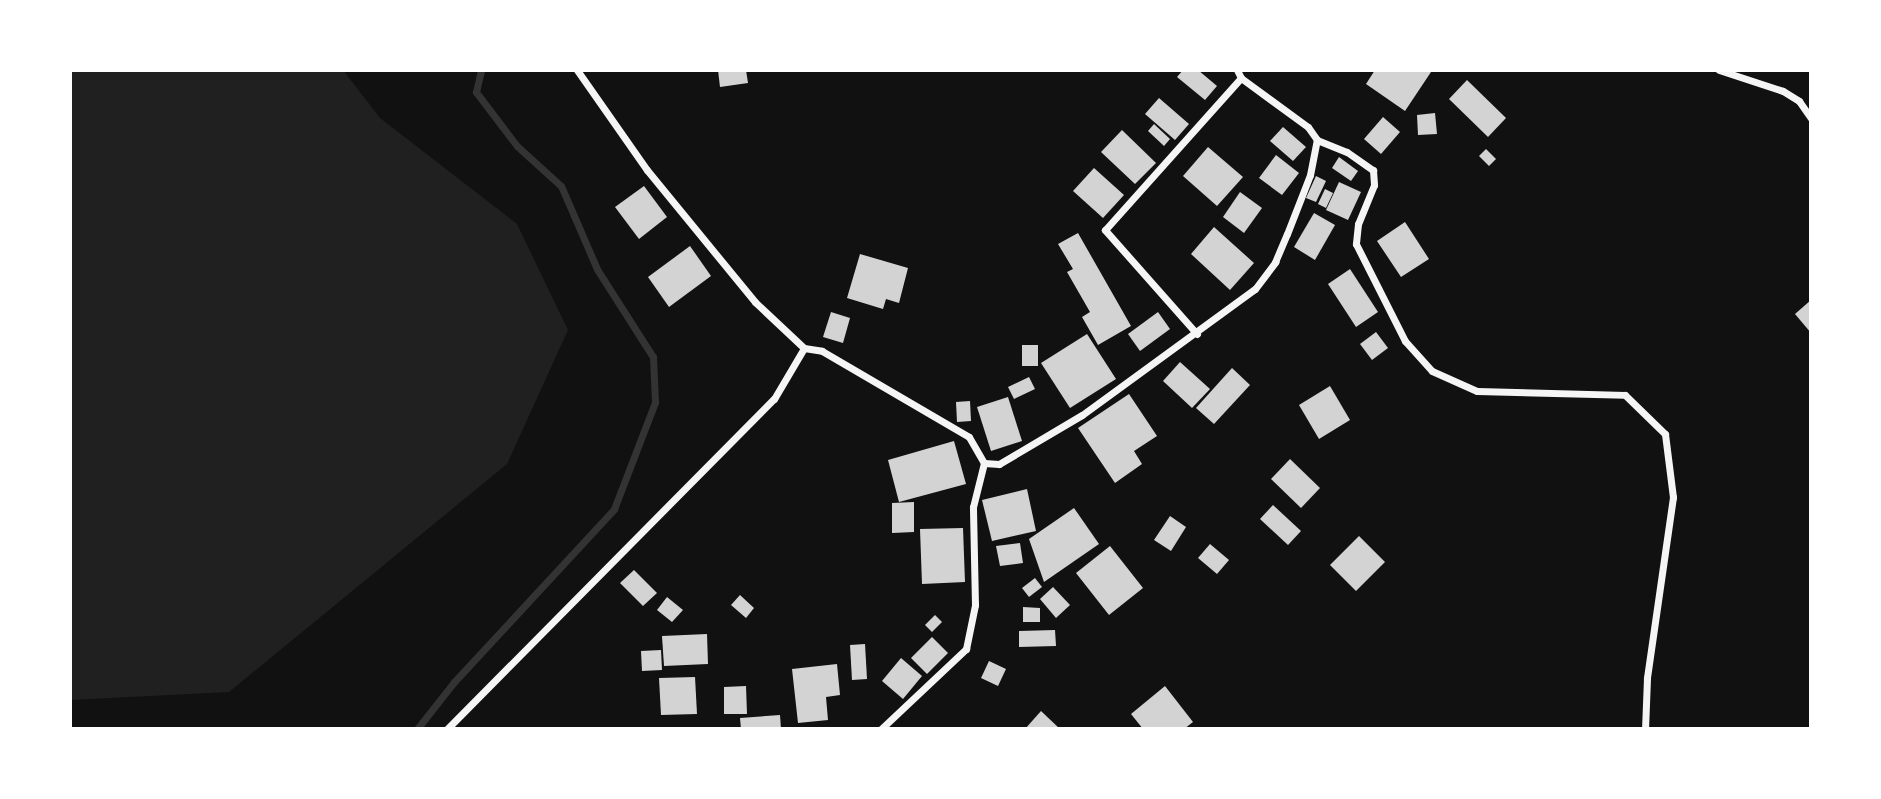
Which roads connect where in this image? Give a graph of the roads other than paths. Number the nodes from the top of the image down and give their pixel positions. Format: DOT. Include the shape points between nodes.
graph roads {
  1 [pos="577,70"];
  2 [pos="1237,70"];
  3 [pos="1718,70"];
  4 [pos="1241,78"];
  5 [pos="1811,118"];
  6 [pos="1317,140"];
  7 [pos="1197,334"];
  8 [pos="804,348"];
  9 [pos="984,463"];
  10 [pos="447,729"];
  11 [pos="881,729"];
  12 [pos="1645,729"];
  1 -- 8 [label="street" via="699,239"];
  2 -- 4 [label="street"];
  3 -- 5 [label="street" via="1783,91 1799,101"];
  4 -- 6 [label="street" via="1279,102"];
  4 -- 7 [label="street" via="1105,230"];
  6 -- 7 [label="street" via="1310,175 1275,262 1255,289"];
  6 -- 12 [label="street" via="1374,170 1374,185 1358,224 1356,244 1405,341 1432,371 1477,391 1625,395 1665,434 1673,497 1647,678"];
  7 -- 9 [label="street" via="1082,415 999,464"];
  8 -- 9 [label="street" via="822,351 969,437"];
  8 -- 10 [label="street" via="774,399"];
  9 -- 11 [label="street" via="973,507 975,606 966,649"];
}
